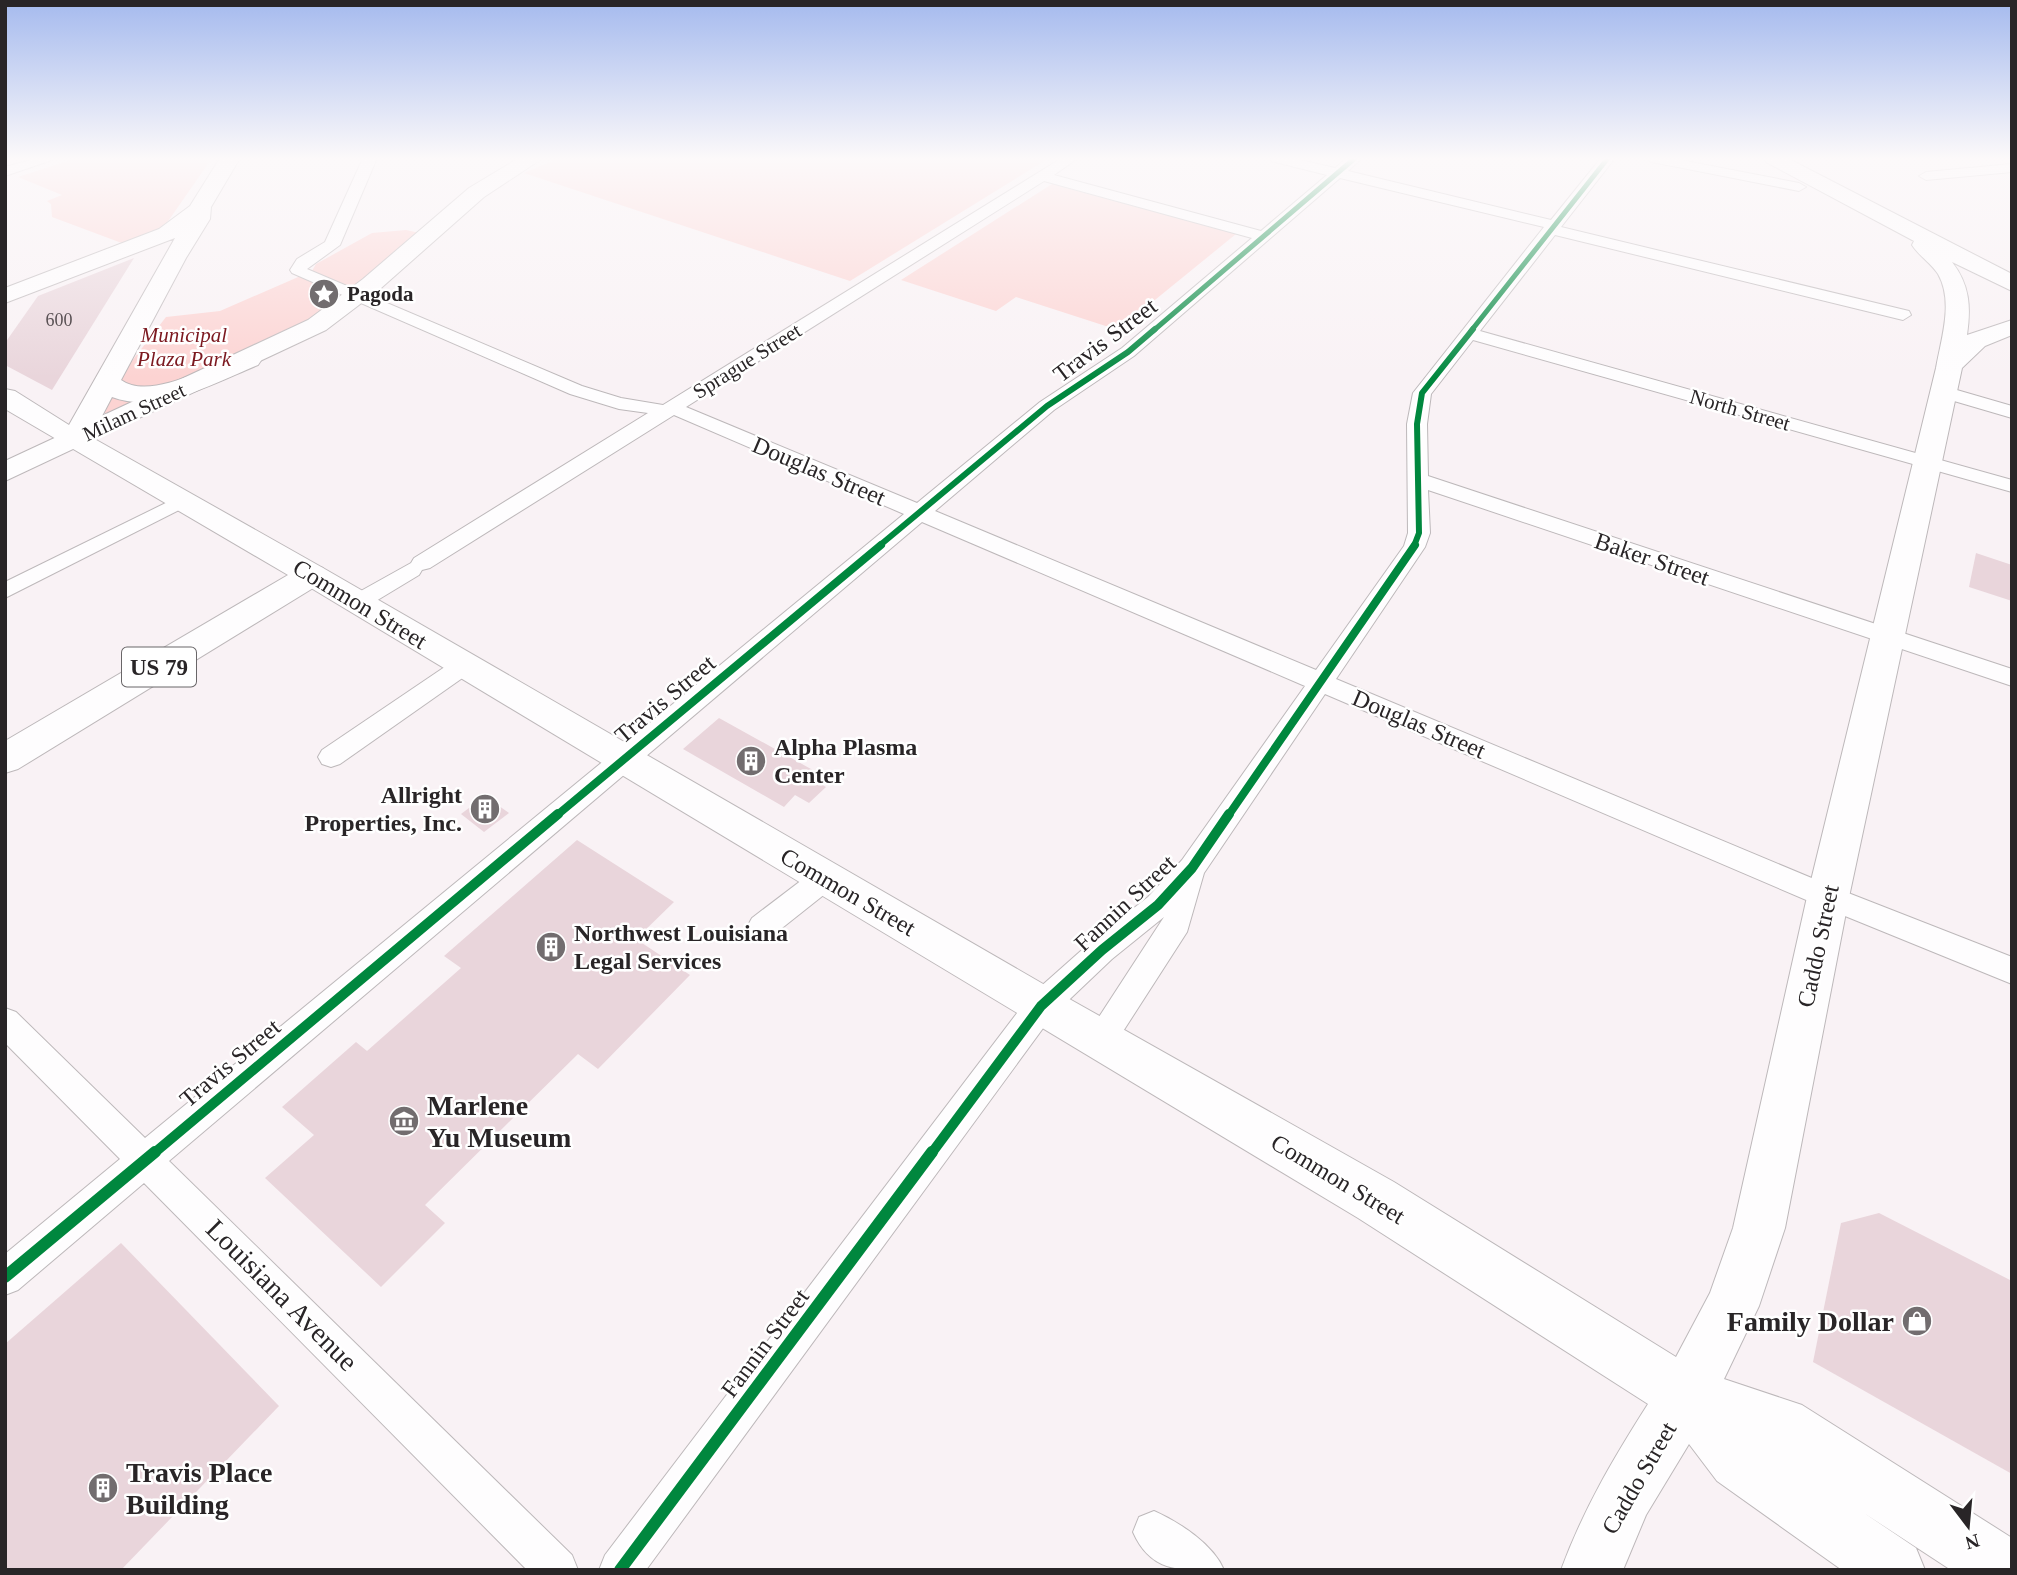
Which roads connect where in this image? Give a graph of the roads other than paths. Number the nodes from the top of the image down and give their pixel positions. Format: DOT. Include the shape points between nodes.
graph roads {
  1 [pos="170,232"];
  2 [pos="191,232"];
  3 [pos="338,232"];
  4 [pos="432,232"];
  5 [pos="954,232"];
  6 [pos="1246,232"];
  7 [pos="1268,232"];
  8 [pos="1548,232"];
  9 [pos="1570,232"];
  10 [pos="1905,232"];
  11 [pos="1913,232"];
  12 [pos="1263,236"];
  13 [pos="110,257"];
  14 [pos="174,258"];
  15 [pos="2012,284"];
  16 [pos="327,285"];
  17 [pos="5,296"];
  18 [pos="358,296"];
  19 [pos="1903,315"];
  20 [pos="2012,327"];
  21 [pos="1468,333"];
  22 [pos="248,359"];
  23 [pos="1946,380"];
  24 [pos="106,381"];
  25 [pos="5,397"];
  26 [pos="671,410"];
  27 [pos="2012,412"];
  28 [pos="75,440"];
  29 [pos="1926,464"];
  30 [pos="5,472"];
  31 [pos="1419,480"];
  32 [pos="2012,486"];
  33 [pos="184,500"];
  34 [pos="919,515"];
  35 [pos="312,575"];
  36 [pos="5,591"];
  37 [pos="358,602"];
  38 [pos="1886,637"];
  39 [pos="463,666"];
  40 [pos="2012,678"];
  41 [pos="1321,683"];
  42 [pos="331,757"];
  43 [pos="624,758"];
  44 [pos="5,759"];
  45 [pos="1192,868"];
  46 [pos="825,878"];
  47 [pos="1828,897"];
  48 [pos="762,928"];
  49 [pos="2012,971"];
  50 [pos="1041,1006"];
  51 [pos="5,1021"];
  52 [pos="1100,1040"];
  53 [pos="146,1160"];
  54 [pos="5,1278"];
  55 [pos="1686,1396"];
  56 [pos="1154,1532"];
  57 [pos="557,1570"];
  58 [pos="620,1570"];
  59 [pos="1203,1570"];
  60 [pos="1592,1570"];
  61 [pos="1894,1570"];
  62 [pos="2006,1570"];
  1 -- 13 [label="main road"];
  2 -- 14 [label="main road"];
  3 -- 16 [label="street" via="332,245 298,267"];
  4 -- 18 [label="main road, Milam Street"];
  5 -- 26 [label="street, Sprague Street"];
  6 -- 12 [label="street"];
  7 -- 12 [label="street, Travis Street"];
  8 -- 21 [label="street, Fannin Street"];
  9 -- 19 [label="street"];
  10 -- 23 [label="main road" via="1955,280 1959,302"];
  11 -- 15 [label="main road"];
  12 -- 34 [label="street, Travis Street" via="1128,352 1047,406"];
  13 -- 14 [label="main road" via="148,250"];
  13 -- 17 [label="main road"];
  14 -- 24 [label="main road"];
  16 -- 18 [label="street, Douglas Street"];
  18 -- 22 [label="main road, Milam Street" via="317,326"];
  18 -- 26 [label="street, Douglas Street" via="576,390 619,403"];
  20 -- 23 [label="main road, Caddo Street" via="1966,346"];
  21 -- 29 [label="street, North Street"];
  21 -- 31 [label="street, Fannin Street" via="1422,393 1417,424"];
  22 -- 24 [label="main road" via="151,394 128,394"];
  22 -- 28 [label="main road, Milam Street"];
  23 -- 27 [label="street"];
  23 -- 29 [label="main road, Caddo Street"];
  24 -- 28 [label="main road"];
  25 -- 28 [label="main road, Common Street"];
  26 -- 34 [label="street, Douglas Street"];
  26 -- 37 [label="street, Sprague Street"];
  28 -- 30 [label="main road, Milam Street"];
  28 -- 33 [label="main road, Common Street"];
  29 -- 32 [label="street, North Street"];
  29 -- 38 [label="main road, Caddo Street"];
  31 -- 38 [label="street, Baker Street"];
  31 -- 41 [label="street, Fannin Street" via="1419,533 1414,547"];
  33 -- 35 [label="main road, Common Street"];
  33 -- 36 [label="street"];
  34 -- 41 [label="street, Douglas Street"];
  34 -- 43 [label="street, Travis Street"];
  35 -- 37 [label="main road, Common Street"];
  35 -- 44 [label="main road, US 79"];
  37 -- 39 [label="main road, Common Street"];
  38 -- 40 [label="street, Baker Street"];
  38 -- 47 [label="main road, Caddo Street"];
  39 -- 42 [label="street"];
  39 -- 43 [label="main road, Common Street"];
  41 -- 45 [label="street, Fannin Street"];
  41 -- 47 [label="street, Douglas Street"];
  43 -- 46 [label="main road, Common Street"];
  43 -- 53 [label="street, Travis Street"];
  45 -- 50 [label="street, Fannin Street" via="1158,905"];
  45 -- 52 [label="street, Fannin Street" via="1177,923"];
  46 -- 48 [label="street"];
  46 -- 50 [label="main road, Common Street"];
  47 -- 49 [label="street, Douglas Street"];
  47 -- 55 [label="main road, Caddo Street" via="1759,1228 1732,1306"];
  50 -- 52 [label="main road, Common Street"];
  50 -- 58 [label="street, Fannin Street"];
  51 -- 53 [label="street, Louisiana Avenue"];
  52 -- 55 [label="main road, Common Street" via="1376,1200"];
  53 -- 54 [label="street, Travis Street"];
  53 -- 57 [label="street, Louisiana Avenue"];
  55 -- 60 [label="main road, Caddo Street" via="1625,1494"];
  55 -- 61 [label="main road, Common Street" via="1738,1460"];
  55 -- 62 [label="main road, Common Street" via="1782,1425"];
  56 -- 59 [label="street"];
}
